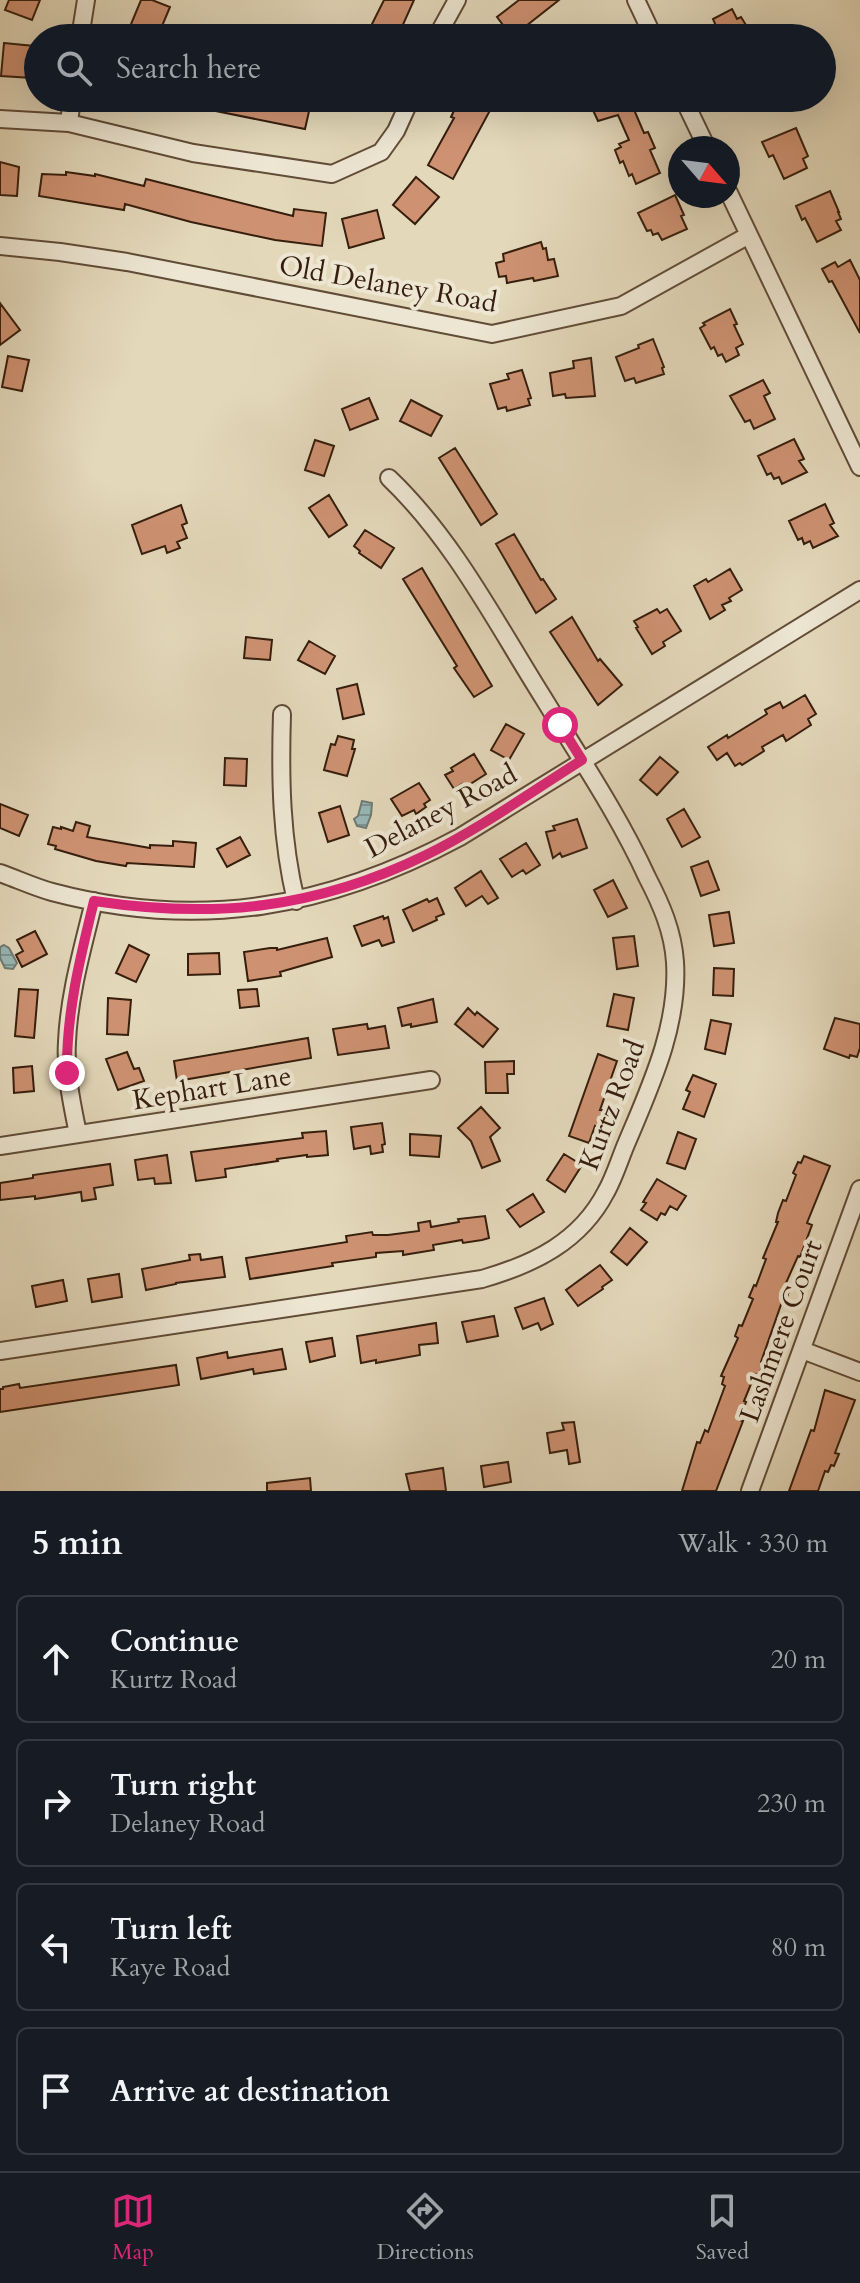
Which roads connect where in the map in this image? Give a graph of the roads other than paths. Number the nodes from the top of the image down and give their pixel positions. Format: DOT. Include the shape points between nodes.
graph roads {
  1 [pos="86,0"];
  2 [pos="457,0"];
  3 [pos="636,0"];
  4 [pos="82,24"];
  5 [pos="444,24"];
  6 [pos="647,24"];
  7 [pos="70,112"];
  8 [pos="405,112"];
  9 [pos="690,112"];
  10 [pos="0,119"];
  11 [pos="69,123"];
  12 [pos="701,136"];
  13 [pos="736,208"];
  14 [pos="749,235"];
  15 [pos="0,246"];
  16 [pos="860,467"];
  17 [pos="389,478"];
  18 [pos="860,590"];
  19 [pos="282,714"];
  20 [pos="582,760"];
  21 [pos="0,873"];
  22 [pos="94,901"];
  23 [pos="296,901"];
  24 [pos="431,1080"];
  25 [pos="78,1134"];
  26 [pos="0,1146"];
  27 [pos="860,1189"];
  28 [pos="802,1350"];
  29 [pos="0,1351"];
  30 [pos="860,1372"];
  31 [pos="750,1491"];
  1 -- 4 [label="street"];
  2 -- 5 [label="street"];
  3 -- 6 [label="street"];
  7 -- 11 [label="street"];
  8 -- 11 [label="street" via="381,152 332,174 193,153"];
  9 -- 12 [label="street"];
  10 -- 11 [label="street"];
  13 -- 14 [label="street"];
  14 -- 15 [label="street, Old Delaney Road" via="621,306 492,334 127,262"];
  14 -- 16 [label="street"];
  17 -- 20 [label="street, Kurtz Road" via="449,547"];
  18 -- 20 [label="street, Delaney Road"];
  19 -- 23 [label="street" via="283,834"];
  20 -- 23 [label="street, Delaney Road" via="428,854 361,883"];
  20 -- 29 [label="street, Kurtz Road" via="665,913 675,985 651,1083 607,1190 577,1231 537,1260 482,1279"];
  21 -- 22 [label="street, Delaney Road"];
  22 -- 23 [label="street, Delaney Road" via="181,910"];
  22 -- 25 [label="street" via="66,1043"];
  24 -- 25 [label="street, Kephart Lane"];
  25 -- 26 [label="street, Kephart Lane"];
  27 -- 28 [label="street, Lashmere Court"];
  28 -- 30 [label="street"];
  28 -- 31 [label="street, Lashmere Court"];
}
